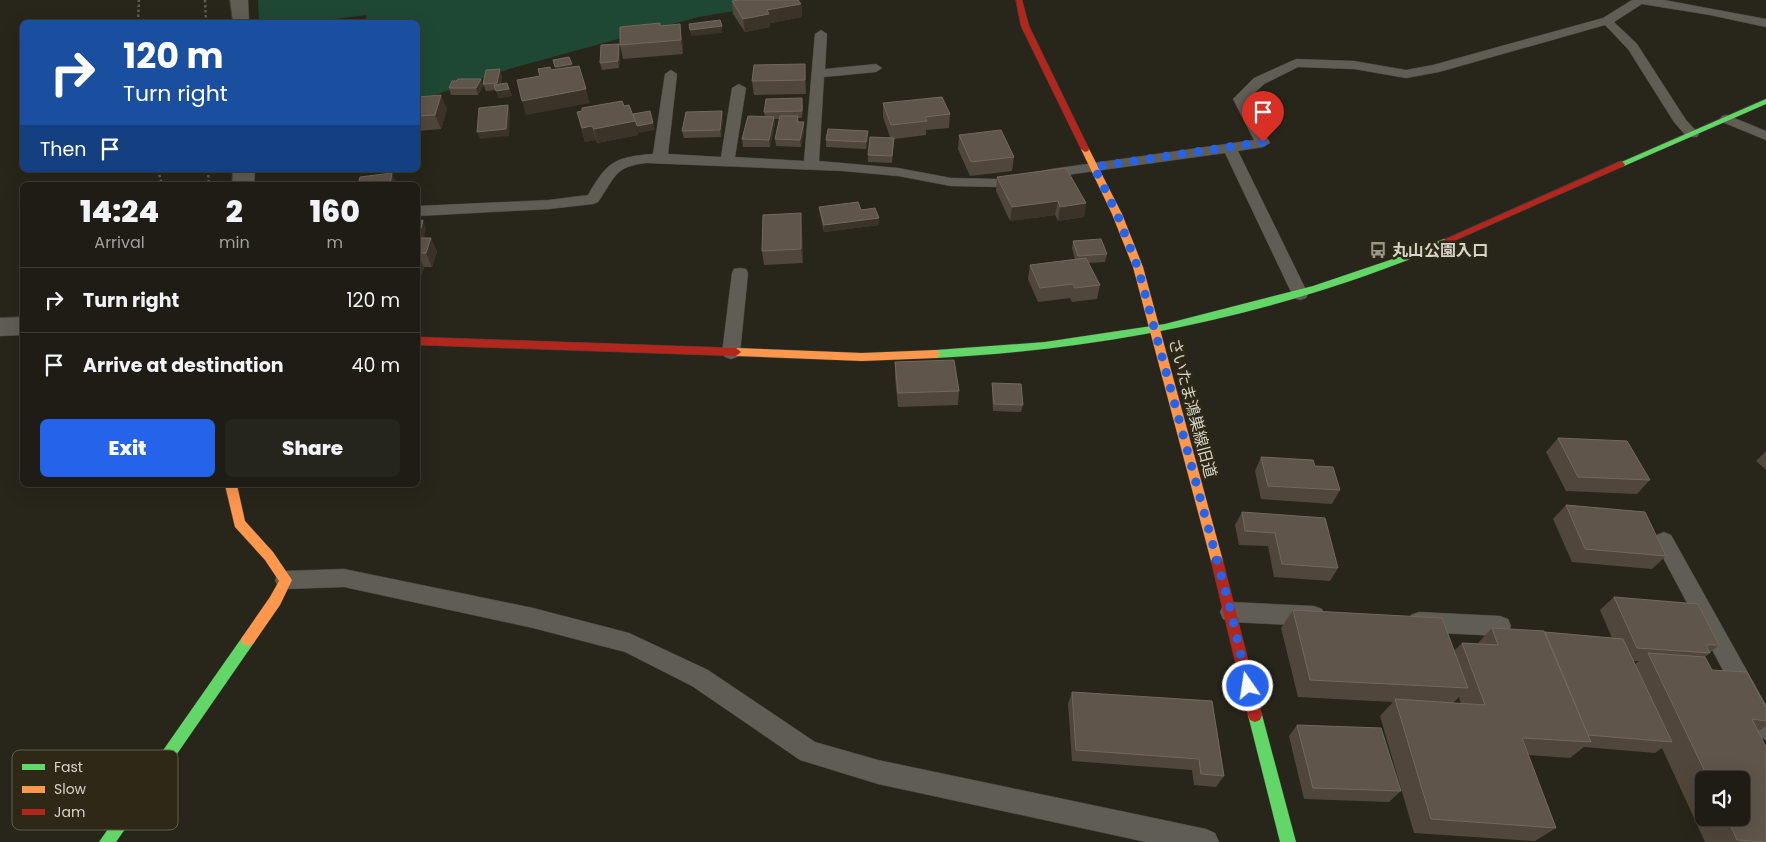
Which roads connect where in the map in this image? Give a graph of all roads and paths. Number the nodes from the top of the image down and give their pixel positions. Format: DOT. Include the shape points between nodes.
graph roads {
  1 [pos="139,0"];
  2 [pos="205,0"];
  3 [pos="239,0"];
  4 [pos="1020,0"];
  5 [pos="1641,0"];
  6 [pos="138,20"];
  7 [pos="206,20"];
  8 [pos="241,20"];
  9 [pos="1607,21"];
  10 [pos="1766,24"];
  11 [pos="821,34"];
  12 [pos="876,68"];
  13 [pos="672,74"];
  14 [pos="818,74"];
  15 [pos="739,88"];
  16 [pos="1766,101"];
  17 [pos="1727,119"];
  18 [pos="1692,134"];
  19 [pos="1766,136"];
  20 [pos="1229,147"];
  21 [pos="660,158"];
  22 [pos="727,162"];
  23 [pos="811,166"];
  24 [pos="1094,167"];
  25 [pos="420,211"];
  26 [pos="740,273"];
  27 [pos="1300,294"];
  28 [pos="20,326"];
  29 [pos="0,327"];
  30 [pos="1155,330"];
  31 [pos="420,341"];
  32 [pos="732,354"];
  33 [pos="231,487"];
  34 [pos="1664,541"];
  35 [pos="286,580"];
  36 [pos="1231,612"];
  37 [pos="1330,617"];
  38 [pos="1400,621"];
  39 [pos="1500,626"];
  40 [pos="1766,728"];
  41 [pos="171,750"];
  42 [pos="115,830"];
  43 [pos="107,842"];
  44 [pos="1206,842"];
  45 [pos="1288,842"];
  1 -- 6 [label="path"];
  2 -- 7 [label="path"];
  3 -- 8 [label="street"];
  4 -- 24 [label="street, さいたま鴻巣線旧道" via="1025,26"];
  5 -- 9 [label="lane"];
  5 -- 10 [label="lane"];
  9 -- 18 [label="lane" via="1633,47"];
  9 -- 20 [label="lane" via="1406,74 1354,65 1296,63 1259,81 1240,99 1263,142"];
  11 -- 14 [label="lane"];
  12 -- 14 [label="lane"];
  13 -- 21 [label="lane"];
  14 -- 23 [label="lane"];
  15 -- 22 [label="lane"];
  16 -- 17 [label="street"];
  17 -- 18 [label="street"];
  17 -- 19 [label="lane"];
  18 -- 27 [label="street" via="1438,245"];
  20 -- 24 [label="lane"];
  20 -- 27 [label="lane"];
  21 -- 22 [label="lane"];
  21 -- 25 [label="lane" via="621,163 609,172 593,199 560,205"];
  22 -- 23 [label="lane"];
  23 -- 24 [label="lane" via="898,172 951,182 998,182"];
  24 -- 30 [label="street, さいたま鴻巣線旧道" via="1138,268"];
  26 -- 32 [label="lane"];
  27 -- 30 [label="street"];
  28 -- 29 [label="street"];
  30 -- 32 [label="street" via="991,352 862,357"];
  30 -- 36 [label="street, さいたま鴻巣線旧道"];
  31 -- 32 [label="street"];
  33 -- 35 [label="street" via="239,523"];
  34 -- 40 [label="lane"];
  35 -- 41 [label="street" via="275,601"];
  35 -- 44 [label="lane" via="344,578 533,618 629,643 700,678 809,752 878,772"];
  36 -- 37 [label="lane"];
  36 -- 45 [label="street, さいたま鴻巣線旧道" via="1260,741"];
  38 -- 39 [label="lane"];
  42 -- 43 [label="street"];
}
